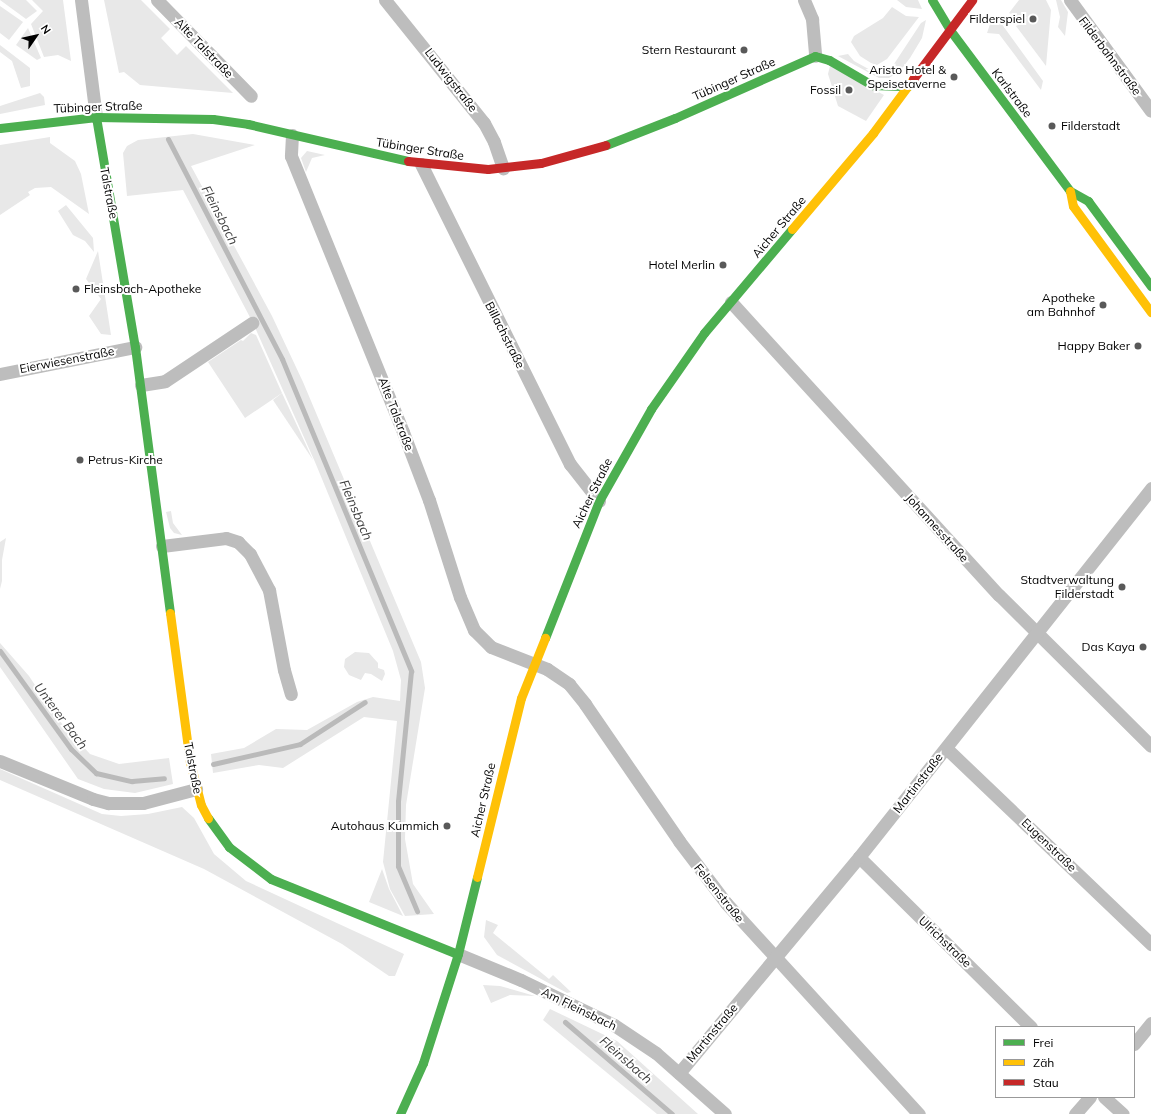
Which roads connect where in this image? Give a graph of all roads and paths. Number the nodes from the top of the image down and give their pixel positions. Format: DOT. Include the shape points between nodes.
graph roads {
  1 [pos="81,0"];
  2 [pos="157,0"];
  3 [pos="385,0"];
  4 [pos="804,0"];
  5 [pos="932,0"];
  6 [pos="972,0"];
  7 [pos="1070,0"];
  8 [pos="950,30"];
  9 [pos="815,56"];
  10 [pos="908,86"];
  11 [pos="251,96"];
  12 [pos="1151,111"];
  13 [pos="96,117"];
  14 [pos="0,128"];
  15 [pos="292,135"];
  16 [pos="421,164"];
  17 [pos="503,168"];
  18 [pos="1070,191"];
  19 [pos="1126,252"];
  20 [pos="1112,261"];
  21 [pos="1151,286"];
  22 [pos="731,302"];
  23 [pos="1150,309"];
  24 [pos="252,323"];
  25 [pos="135,347"];
  26 [pos="0,374"];
  27 [pos="141,385"];
  28 [pos="1151,488"];
  29 [pos="599,501"];
  30 [pos="162,546"];
  31 [pos="1036,634"];
  32 [pos="534,663"];
  33 [pos="291,694"];
  34 [pos="1151,746"];
  35 [pos="946,748"];
  36 [pos="0,761"];
  37 [pos="196,789"];
  38 [pos="859,857"];
  39 [pos="1151,944"];
  40 [pos="458,954"];
  41 [pos="775,959"];
  42 [pos="1151,1023"];
  43 [pos="1030,1026"];
  44 [pos="1135,1043"];
  45 [pos="680,1073"];
  46 [pos="1089,1098"];
  47 [pos="1105,1098"];
  48 [pos="400,1114"];
  49 [pos="725,1114"];
  50 [pos="919,1114"];
  51 [pos="1075,1114"];
  52 [pos="1124,1114"];
  1 -- 13 [label="street, Talstraße"];
  2 -- 11 [label="street, Alte Talstraße"];
  3 -- 17 [label="street, Ludwigstraße" via="484,123"];
  4 -- 9 [label="street" via="812,19"];
  5 -- 8 [label="main road, Karlstraße"];
  6 -- 8 [label="main road, Aicher Straße"];
  7 -- 12 [label="street, Filderbahnstraße"];
  8 -- 10 [label="main road, Aicher Straße"];
  8 -- 18 [label="main road, Karlstraße"];
  9 -- 10 [label="main road" via="829,60 872,85"];
  9 -- 17 [label="main road, Tübinger Straße" via="675,118 598,148 556,160"];
  10 -- 22 [label="main road, Aicher Straße" via="850,161"];
  13 -- 14 [label="main road, Tübinger Straße"];
  13 -- 15 [label="main road, Tübinger Straße" via="213,119 248,124"];
  13 -- 25 [label="main road, Talstraße"];
  15 -- 16 [label="main road, Tübinger Straße"];
  15 -- 32 [label="street, Alte Talstraße" via="291,156 403,432 467,617 474,630 491,647"];
  16 -- 17 [label="main road, Tübinger Straße" via="456,168"];
  16 -- 29 [label="street, Billachstraße" via="570,464"];
  18 -- 19 [label="main road, Karlstraße" via="1088,201"];
  18 -- 20 [label="main road, Karlstraße" via="1073,206"];
  19 -- 20 [label="main road" via="1116,252"];
  19 -- 21 [label="main road, Karlstraße"];
  20 -- 23 [label="main road, Karlstraße"];
  22 -- 29 [label="main road, Aicher Straße" via="704,333 652,409"];
  22 -- 31 [label="street, Johannesstraße"];
  24 -- 27 [label="street" via="165,381"];
  25 -- 26 [label="street, Eierwiesenstraße"];
  25 -- 27 [label="main road, Talstraße"];
  27 -- 30 [label="main road, Talstraße"];
  28 -- 31 [label="street, Martinstraße"];
  29 -- 32 [label="main road, Aicher Straße"];
  30 -- 33 [label="street" via="226,538 238,542 250,554 269,590"];
  30 -- 37 [label="main road, Talstraße"];
  31 -- 34 [label="street, Johannesstraße"];
  31 -- 35 [label="street, Martinstraße"];
  32 -- 40 [label="main road, Aicher Straße" via="511,735"];
  32 -- 41 [label="street, Felsenstraße" via="558,675 577,693 679,841 726,903"];
  35 -- 38 [label="street, Martinstraße"];
  35 -- 39 [label="street, Eugenstraße"];
  36 -- 37 [label="street" via="108,803 143,803"];
  37 -- 40 [label="main road, Talstraße" via="201,805 216,832 256,870 270,879"];
  38 -- 41 [label="street, Martinstraße"];
  38 -- 43 [label="street, Ulrichstraße"];
  40 -- 45 [label="street, Am Fleinsbach" via="520,980 614,1025"];
  40 -- 48 [label="main road, Aicher Straße" via="424,1062"];
  41 -- 45 [label="street, Martinstraße"];
  41 -- 50 [label="street, Felsenstraße"];
  42 -- 44 [label="street"];
  45 -- 49 [label="street, Am Fleinsbach"];
  46 -- 51 [label="street"];
  47 -- 52 [label="street"];
}
